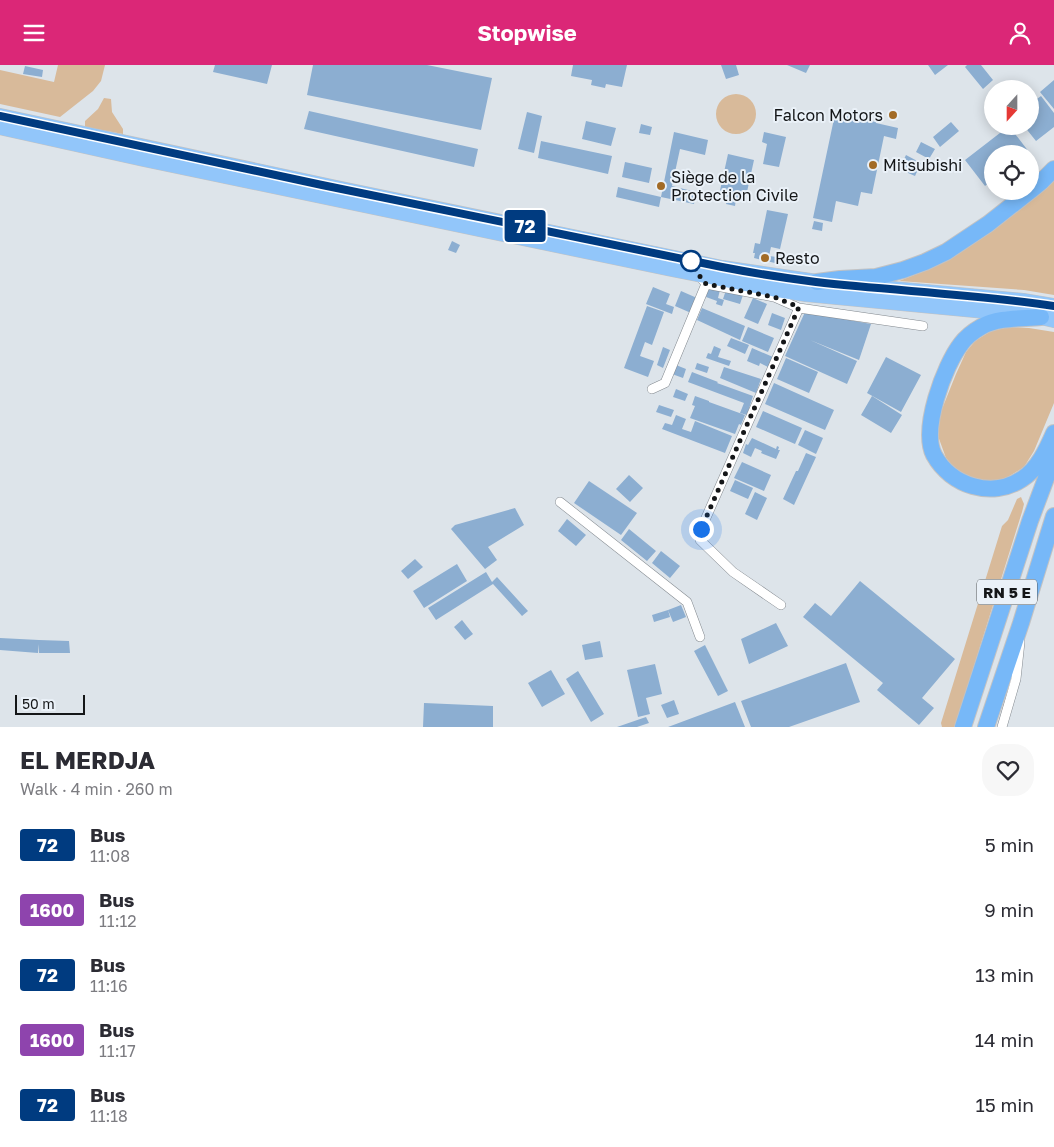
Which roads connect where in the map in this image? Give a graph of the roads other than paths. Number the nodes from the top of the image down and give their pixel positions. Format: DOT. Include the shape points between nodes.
graph roads {
  1 [pos="0,116"];
  2 [pos="0,127"];
  3 [pos="72,137"];
  4 [pos="1054,169"];
  5 [pos="1039,184"];
  6 [pos="1018,200"];
  7 [pos="702,279"];
  8 [pos="817,282"];
  9 [pos="1054,306"];
  10 [pos="799,307"];
  11 [pos="1047,319"];
  12 [pos="923,326"];
  13 [pos="652,389"];
  14 [pos="1054,433"];
  15 [pos="1054,457"];
  16 [pos="560,501"];
  17 [pos="1054,516"];
  18 [pos="781,605"];
  19 [pos="1021,623"];
  20 [pos="700,637"];
  21 [pos="963,727"];
  22 [pos="986,727"];
  23 [pos="1002,727"];
  1 -- 3 [label="highway"];
  2 -- 3 [label="highway"];
  3 -- 7 [label="highway" via="144,159"];
  3 -- 8 [label="highway" via="697,263"];
  4 -- 5 [label="highway"];
  6 -- 8 [label="highway" via="946,253 924,262 876,277"];
  7 -- 10 [label="street" via="774,297"];
  7 -- 11 [label="highway" via="806,294"];
  7 -- 13 [label="street" via="665,383"];
  8 -- 9 [label="highway"];
  10 -- 12 [label="street"];
  10 -- 18 [label="street" via="701,529 700,540 733,572"];
  11 -- 14 [label="highway" via="990,323 964,341 937,394 930,443 934,455 949,474 985,489 1008,486 1023,479 1040,460"];
  15 -- 21 [label="highway, RN 5 E"];
  16 -- 20 [label="street" via="687,601"];
  17 -- 19 [label="highway, RN 5 E"];
  19 -- 22 [label="highway, RN 5 E"];
  19 -- 23 [label="street" via="1016,679"];
}
